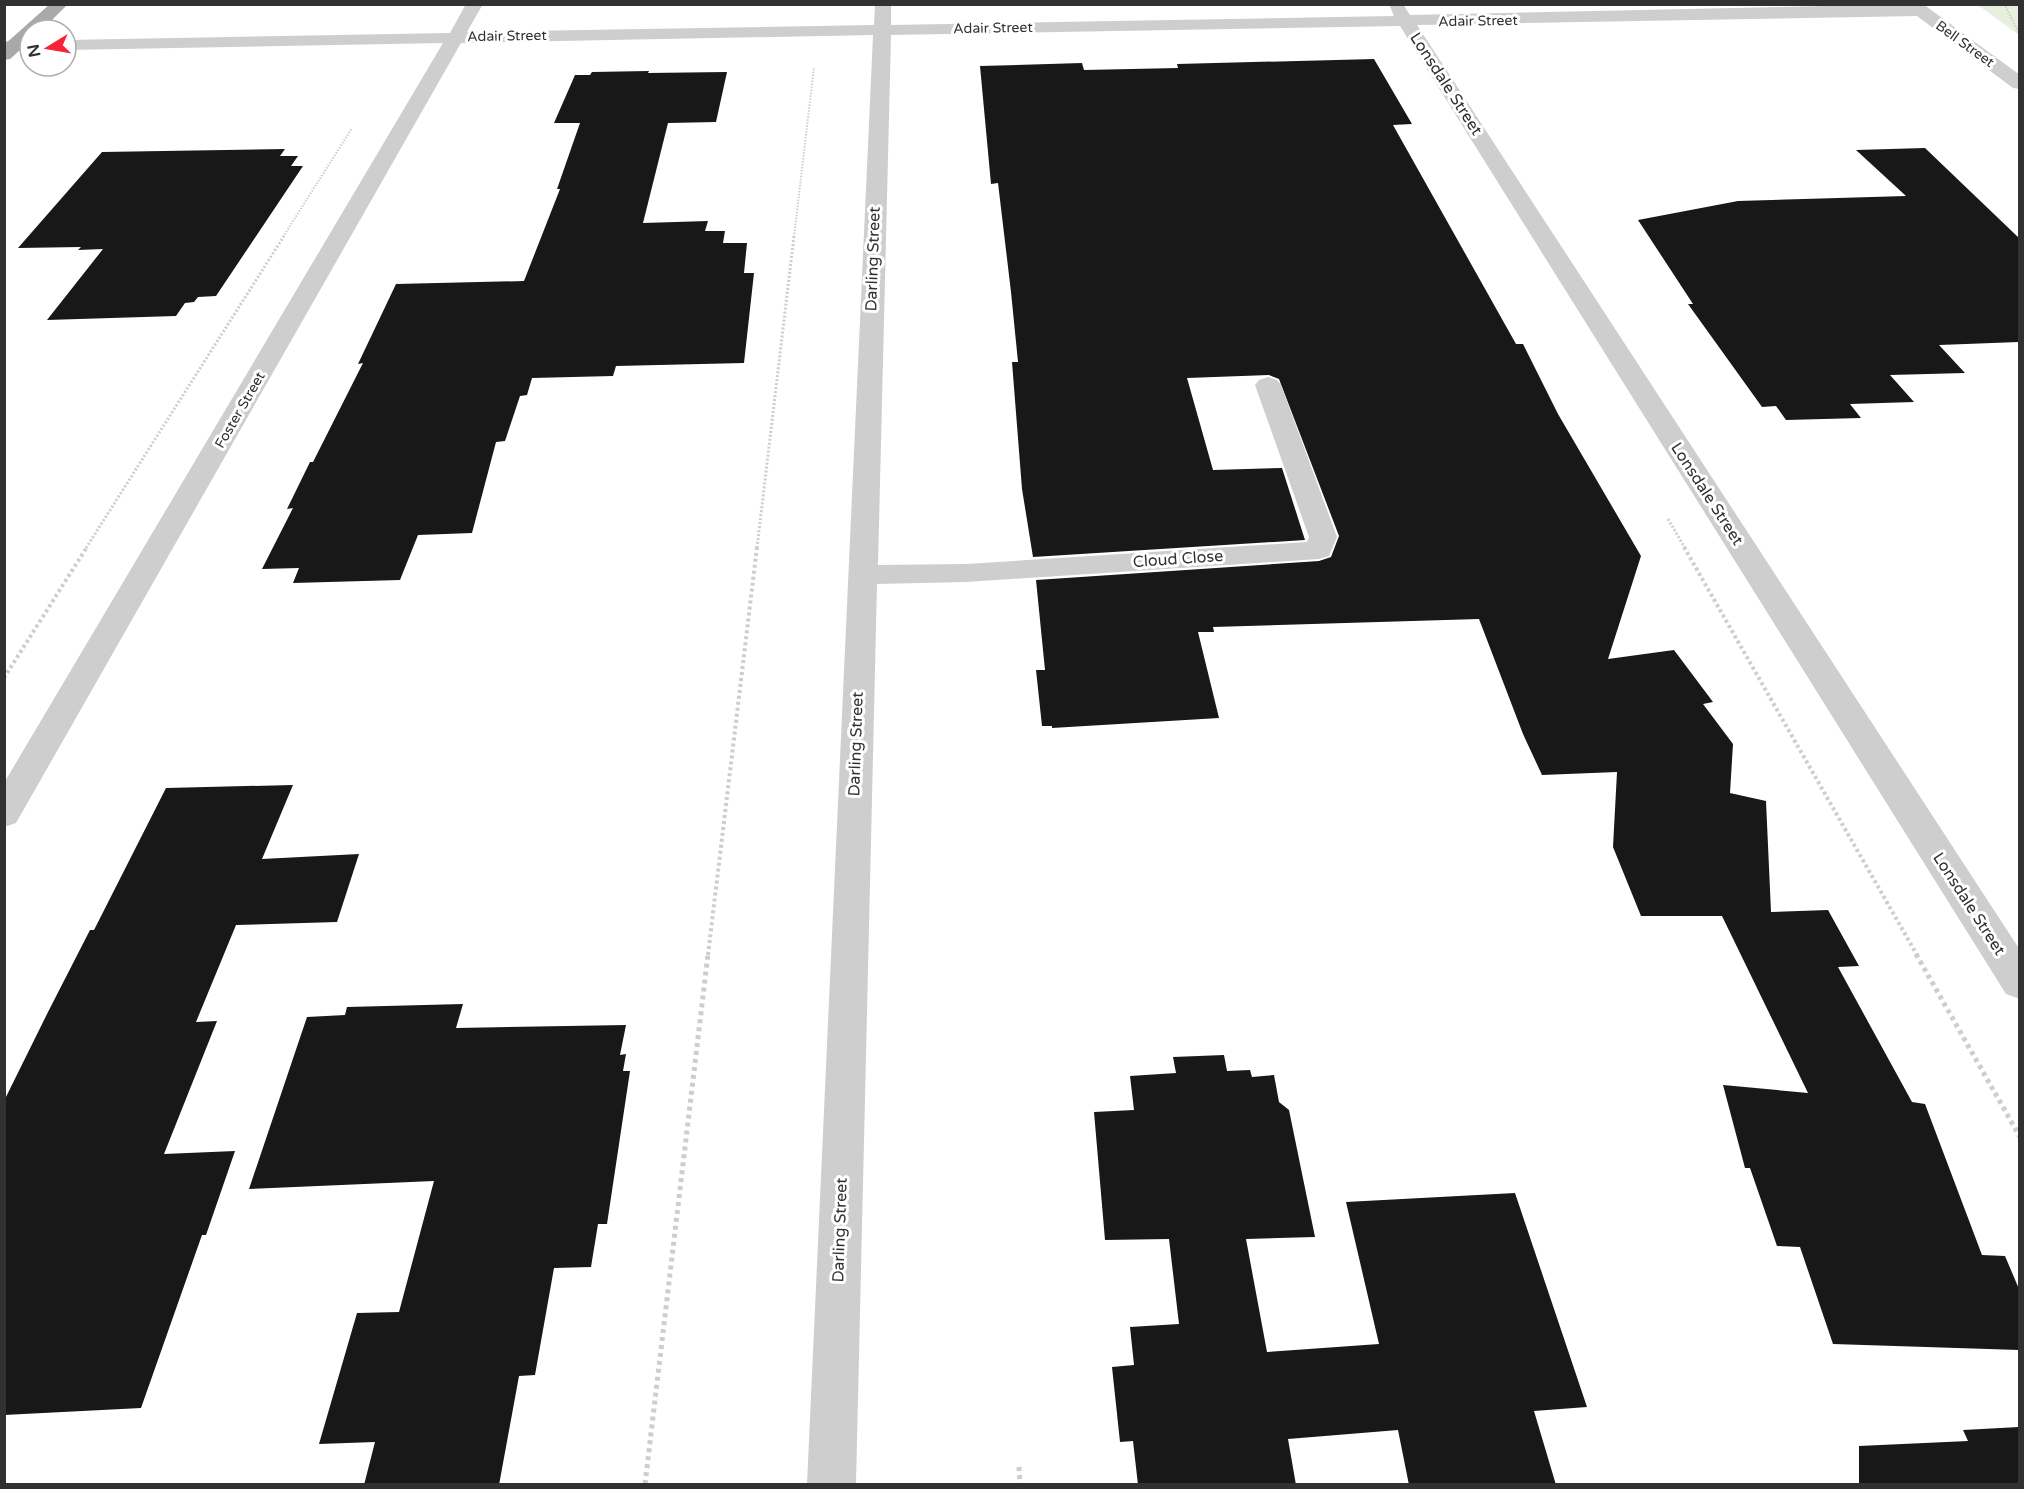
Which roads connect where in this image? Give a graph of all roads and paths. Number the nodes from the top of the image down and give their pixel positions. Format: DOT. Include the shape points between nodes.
graph roads {
  1 [pos="60,4"];
  2 [pos="475,4"];
  3 [pos="2004,4"];
  4 [pos="1915,8"];
  5 [pos="1401,13"];
  6 [pos="882,17"];
  7 [pos="45,18"];
  8 [pos="2019,34"];
  9 [pos="457,36"];
  10 [pos="78,45"];
  11 [pos="815,59"];
  12 [pos="2019,84"];
  13 [pos="354,126"];
  14 [pos="1268,385"];
  15 [pos="1665,515"];
  16 [pos="861,575"];
  17 [pos="4,678"];
  18 [pos="4,814"];
  19 [pos="2019,983"];
  20 [pos="2019,1137"];
  21 [pos="1019,1467"];
  22 [pos="645,1485"];
  23 [pos="831,1485"];
  24 [pos="1020,1485"];
  1 -- 7 [label="main road"];
  2 -- 9 [label="street, Foster Street"];
  3 -- 8 [label="path"];
  4 -- 5 [label="street, Adair Street"];
  4 -- 12 [label="street, Bell Street"];
  5 -- 6 [label="street, Adair Street"];
  5 -- 19 [label="street, Lonsdale Street"];
  6 -- 9 [label="street, Adair Street"];
  6 -- 16 [label="street, Darling Street"];
  9 -- 10 [label="street, Adair Street"];
  9 -- 18 [label="street, Foster Street"];
  11 -- 22 [label="path"];
  13 -- 17 [label="path"];
  14 -- 16 [label="street, Cloud Close" via="1323,537 1319,550 966,573"];
  15 -- 20 [label="path"];
  16 -- 23 [label="street, Darling Street"];
  21 -- 24 [label="path"];
}
